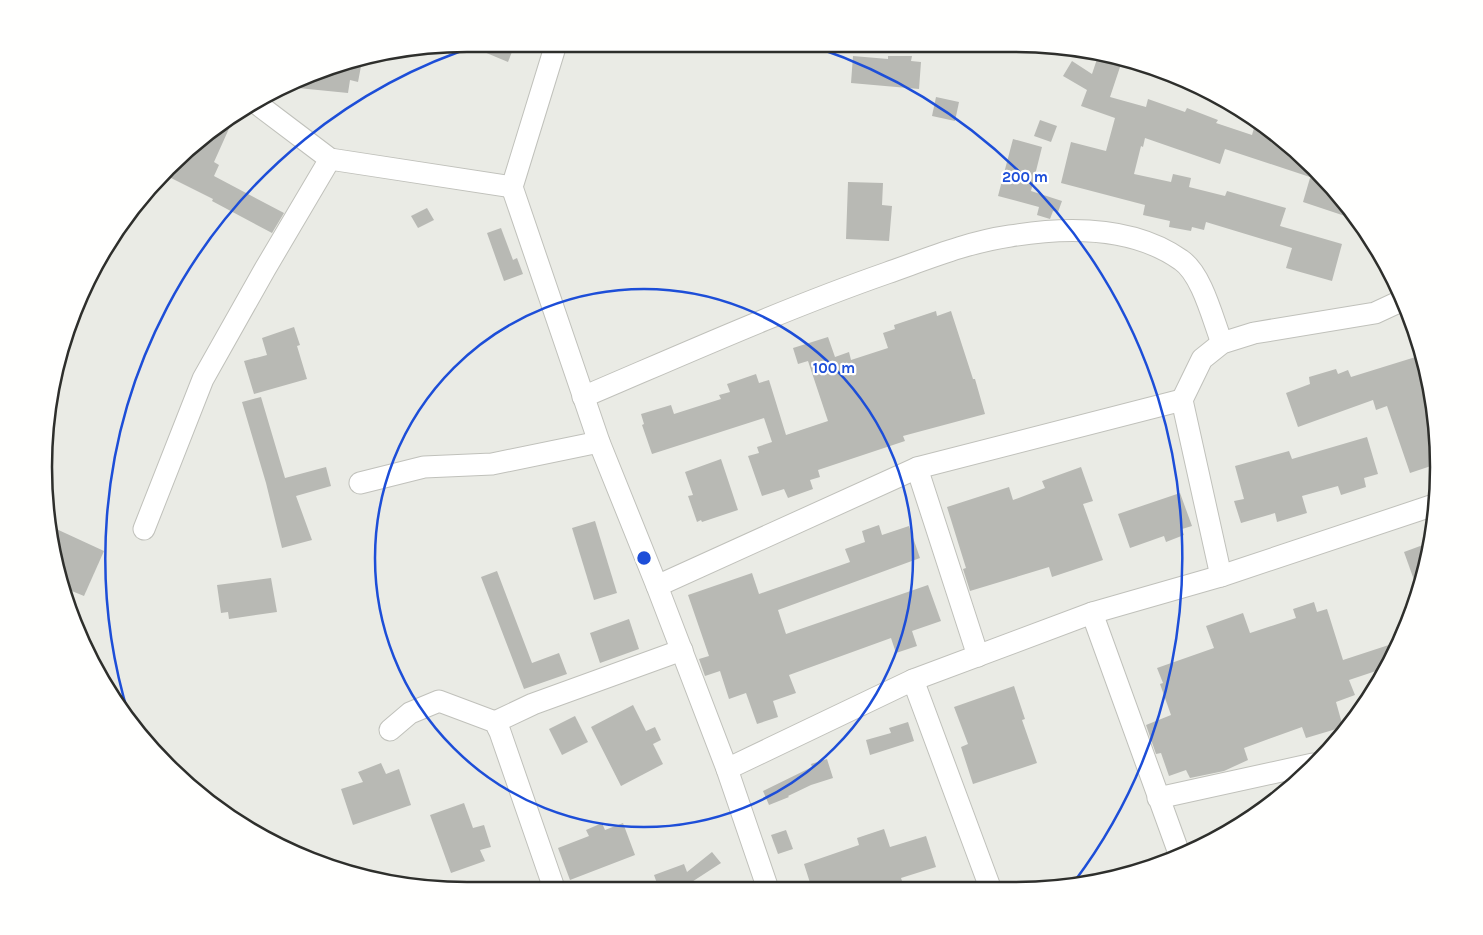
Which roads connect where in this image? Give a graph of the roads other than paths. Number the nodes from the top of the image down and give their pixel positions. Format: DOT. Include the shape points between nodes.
graph roads {
  1 [pos="553,53"];
  2 [pos="262,107"];
  3 [pos="330,159"];
  4 [pos="512,187"];
  5 [pos="1396,303"];
  6 [pos="1222,343"];
  7 [pos="583,397"];
  8 [pos="1182,400"];
  9 [pos="600,442"];
  10 [pos="917,468"];
  11 [pos="360,483"];
  12 [pos="1429,507"];
  13 [pos="144,530"];
  14 [pos="1221,576"];
  15 [pos="657,586"];
  16 [pos="1092,613"];
  17 [pos="682,650"];
  18 [pos="978,656"];
  19 [pos="913,680"];
  20 [pos="495,722"];
  21 [pos="390,730"];
  22 [pos="1304,766"];
  23 [pos="727,769"];
  24 [pos="1158,798"];
  25 [pos="1178,849"];
  26 [pos="552,882"];
  27 [pos="766,882"];
  28 [pos="988,882"];
  1 -- 4 [label="street"];
  2 -- 3 [label="street"];
  3 -- 4 [label="street"];
  3 -- 13 [label="street" via="203,378"];
  4 -- 7 [label="street"];
  5 -- 6 [label="street" via="1375,313 1254,333"];
  6 -- 7 [label="street" via="1201,286 1182,260 1150,243 1116,233 1051,231 1008,236 956,249 823,296"];
  6 -- 8 [label="street" via="1202,359"];
  7 -- 9 [label="street"];
  8 -- 10 [label="street"];
  8 -- 14 [label="street"];
  9 -- 11 [label="street" via="492,464 424,467"];
  9 -- 15 [label="street"];
  10 -- 15 [label="street"];
  10 -- 18 [label="street"];
  12 -- 14 [label="street"];
  14 -- 16 [label="street"];
  15 -- 17 [label="street"];
  16 -- 18 [label="street"];
  16 -- 24 [label="street"];
  17 -- 20 [label="street" via="533,704"];
  17 -- 23 [label="street"];
  18 -- 19 [label="street"];
  19 -- 23 [label="street"];
  19 -- 28 [label="street"];
  20 -- 21 [label="street" via="439,701 410,713"];
  20 -- 26 [label="street"];
  22 -- 24 [label="street"];
  23 -- 27 [label="street"];
  24 -- 25 [label="street"];
}
